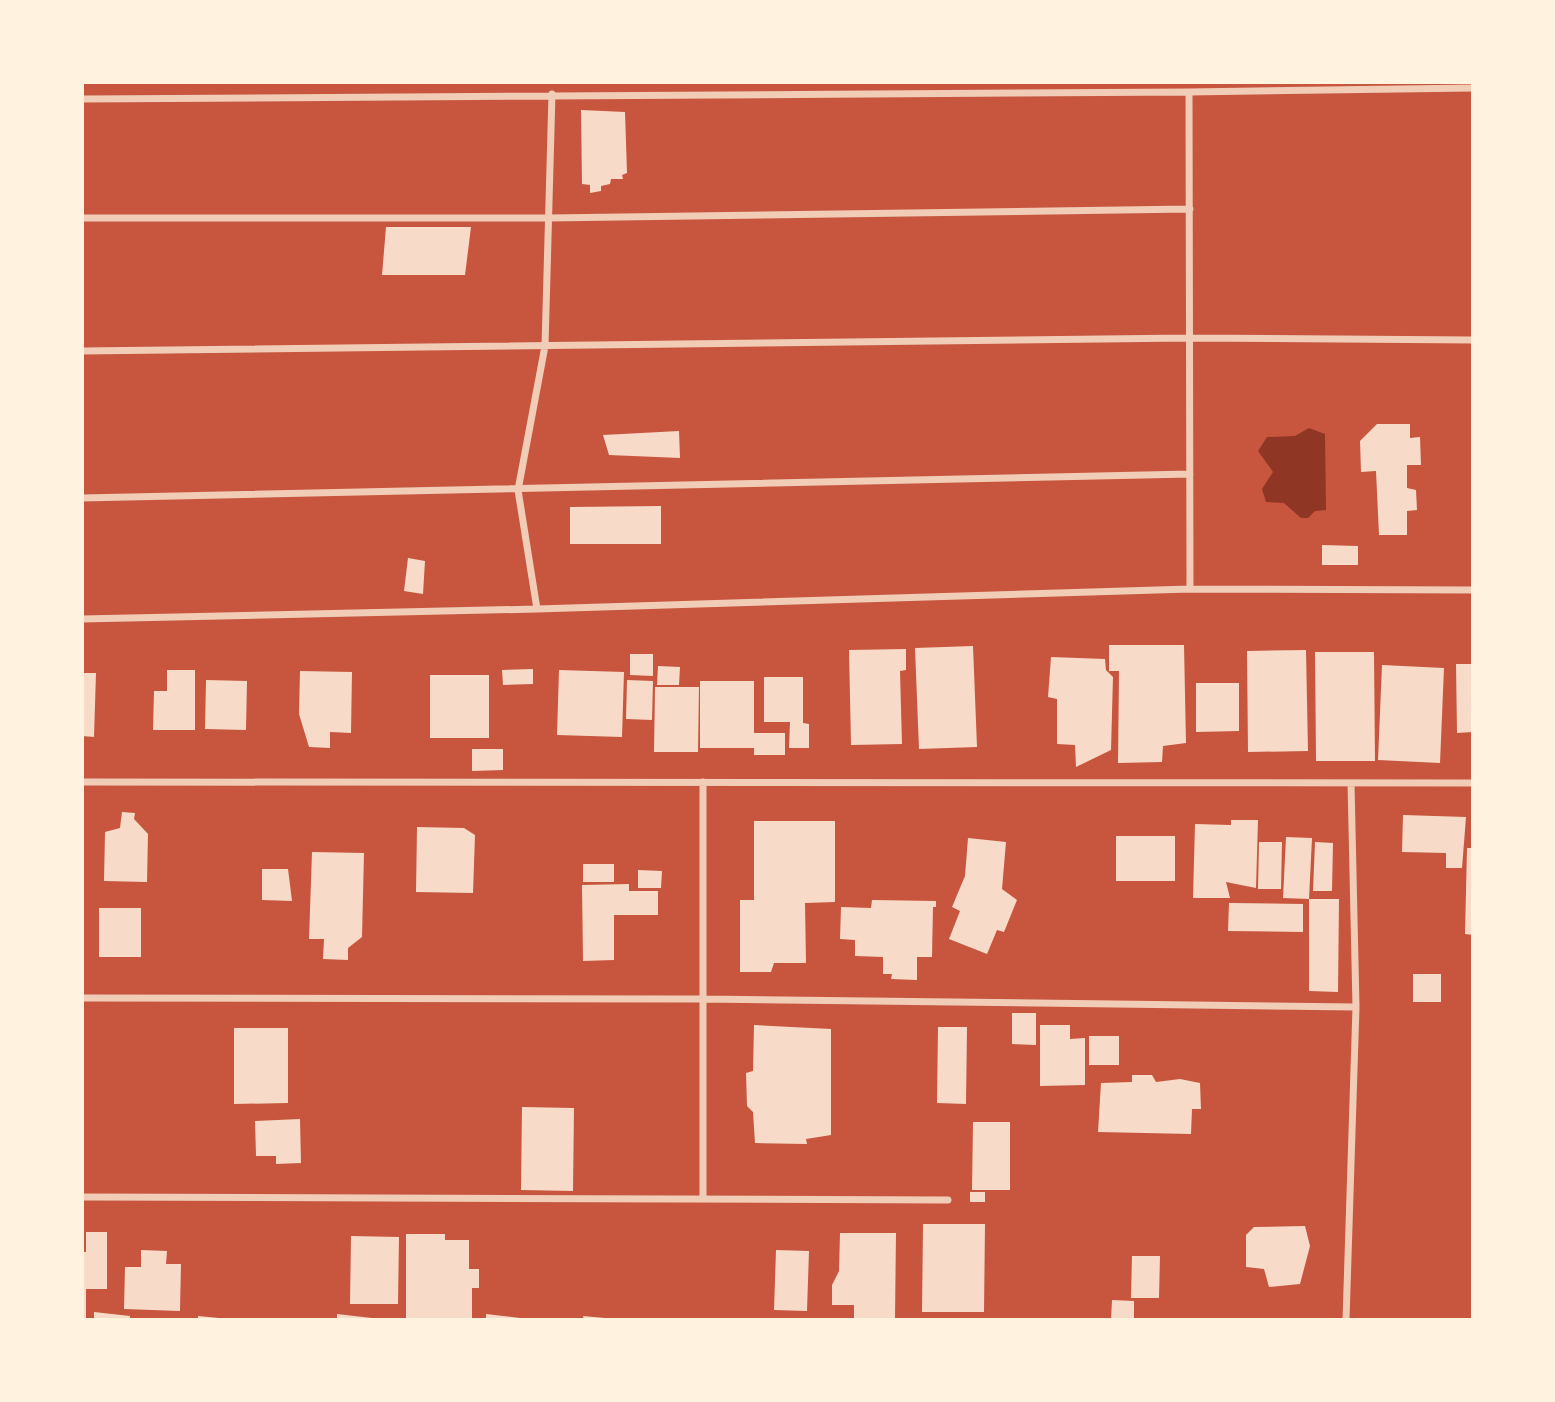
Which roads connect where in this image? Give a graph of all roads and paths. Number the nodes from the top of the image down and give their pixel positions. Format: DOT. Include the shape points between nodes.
graph roads {
  1 [pos="1473,88"];
  2 [pos="1189,92"];
  3 [pos="552,94"];
  4 [pos="82,99"];
  5 [pos="1190,209"];
  6 [pos="82,218"];
  7 [pos="549,218"];
  8 [pos="1188,338"];
  9 [pos="1473,340"];
  10 [pos="545,346"];
  11 [pos="82,351"];
  12 [pos="1190,474"];
  13 [pos="518,490"];
  14 [pos="82,498"];
  15 [pos="1190,589"];
  16 [pos="1473,590"];
  17 [pos="537,609"];
  18 [pos="82,619"];
  19 [pos="82,782"];
  20 [pos="703,782"];
  21 [pos="1351,783"];
  22 [pos="1473,783"];
  23 [pos="82,998"];
  24 [pos="703,999"];
  25 [pos="1356,1007"];
  26 [pos="82,1197"];
  27 [pos="703,1199"];
  28 [pos="948,1200"];
  29 [pos="1346,1320"];
  1 -- 2 [label="street"];
  2 -- 3 [label="street"];
  2 -- 5 [label="street"];
  3 -- 4 [label="street"];
  3 -- 7 [label="street"];
  5 -- 7 [label="street"];
  5 -- 8 [label="street"];
  6 -- 7 [label="street"];
  7 -- 10 [label="street"];
  8 -- 9 [label="street"];
  8 -- 10 [label="street"];
  8 -- 12 [label="street"];
  10 -- 11 [label="street"];
  10 -- 13 [label="street"];
  12 -- 13 [label="street"];
  12 -- 15 [label="street"];
  13 -- 14 [label="street"];
  13 -- 17 [label="street"];
  15 -- 16 [label="street"];
  15 -- 17 [label="street"];
  17 -- 18 [label="street"];
  19 -- 20 [label="street"];
  20 -- 21 [label="street"];
  20 -- 24 [label="street"];
  21 -- 22 [label="street"];
  21 -- 25 [label="street"];
  23 -- 24 [label="street"];
  24 -- 25 [label="street"];
  24 -- 27 [label="street"];
  25 -- 29 [label="street"];
  26 -- 27 [label="street"];
  27 -- 28 [label="street"];
}
